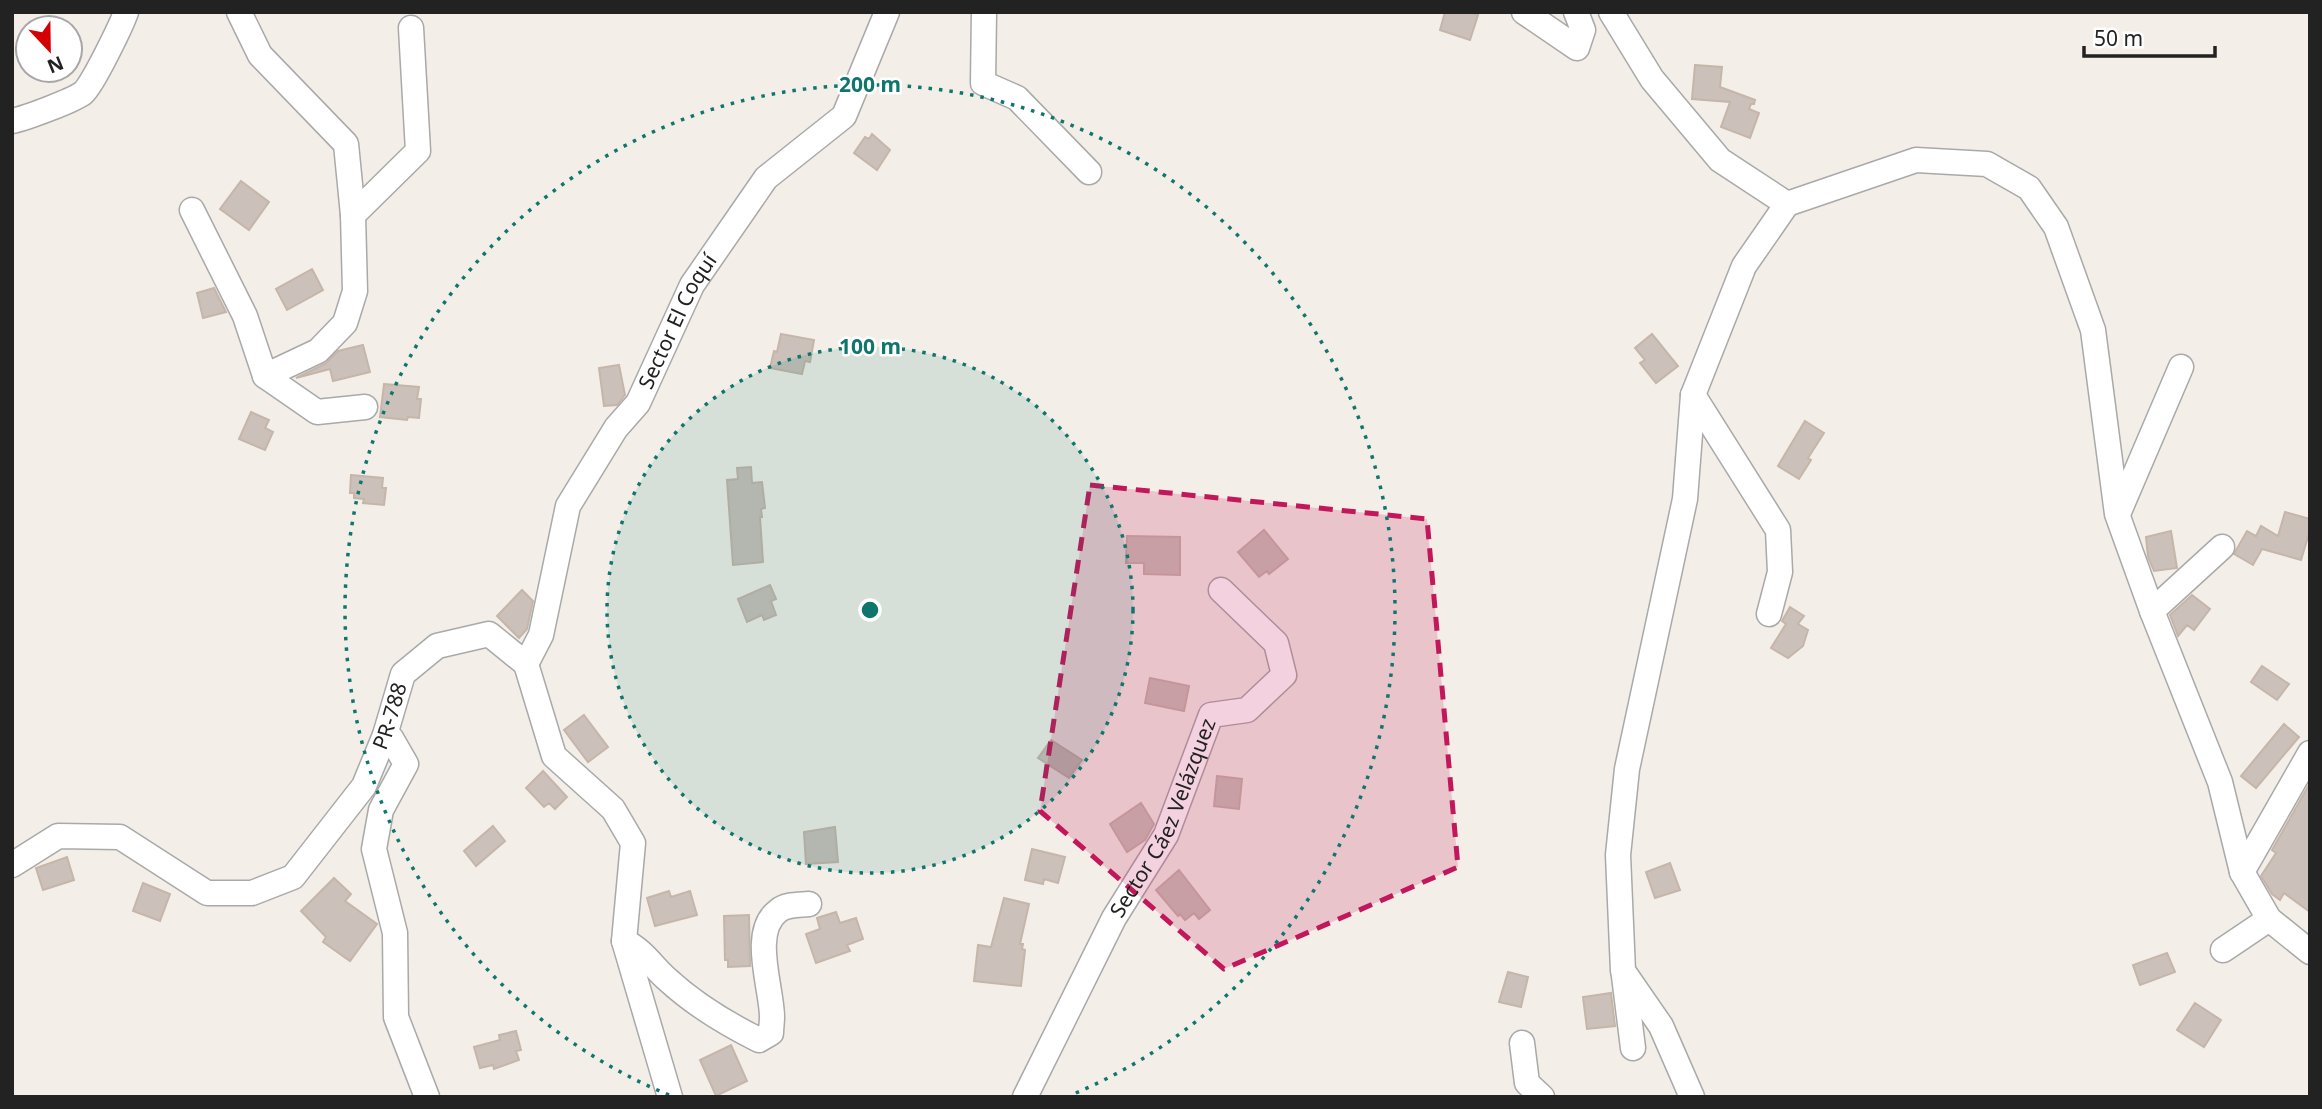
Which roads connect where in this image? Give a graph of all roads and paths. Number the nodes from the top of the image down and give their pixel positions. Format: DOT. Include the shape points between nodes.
graph roads {
  1 [pos="126,12"];
  2 [pos="239,12"];
  3 [pos="887,12"];
  4 [pos="984,12"];
  5 [pos="1524,12"];
  6 [pos="1576,12"];
  7 [pos="1611,12"];
  8 [pos="411,28"];
  9 [pos="12,121"];
  10 [pos="1089,172"];
  11 [pos="1787,204"];
  12 [pos="191,210"];
  13 [pos="353,215"];
  14 [pos="2181,367"];
  15 [pos="265,376"];
  16 [pos="1693,395"];
  17 [pos="365,407"];
  18 [pos="2118,514"];
  19 [pos="2222,547"];
  20 [pos="1221,590"];
  21 [pos="2152,611"];
  22 [pos="1769,614"];
  23 [pos="526,664"];
  24 [pos="385,735"];
  25 [pos="2310,752"];
  26 [pos="12,865"];
  27 [pos="2242,872"];
  28 [pos="809,904"];
  29 [pos="2269,919"];
  30 [pos="624,941"];
  31 [pos="2223,950"];
  32 [pos="2310,953"];
  33 [pos="1623,971"];
  34 [pos="1522,1043"];
  35 [pos="1633,1048"];
  36 [pos="427,1097"];
  37 [pos="670,1097"];
  38 [pos="1025,1097"];
  39 [pos="1542,1097"];
  40 [pos="1692,1097"];
  1 -- 9 [label="street" via="84,93"];
  2 -- 13 [label="street" via="260,55 346,144"];
  3 -- 23 [label="street, Sector El Coquí" via="844,116 766,178 692,285 638,403 616,428 568,506 541,635"];
  4 -- 10 [label="street" via="983,83 1017,98"];
  5 -- 6 [label="street" via="1577,48 1583,30"];
  7 -- 11 [label="street" via="1652,79 1720,160"];
  8 -- 13 [label="street" via="418,151"];
  11 -- 16 [label="street" via="1744,266"];
  11 -- 18 [label="street" via="1916,160 1987,164 2029,188 2056,227 2093,330"];
  12 -- 15 [label="street" via="245,316"];
  13 -- 15 [label="street" via="355,291 345,323 318,351"];
  14 -- 18 [label="street"];
  15 -- 17 [label="street" via="317,412"];
  16 -- 22 [label="street" via="1778,530 1780,572"];
  16 -- 33 [label="street" via="1685,499 1627,769 1618,855"];
  18 -- 21 [label="street"];
  19 -- 21 [label="street"];
  20 -- 38 [label="street, Sector Cáez Velázquez" via="1276,643 1284,675 1247,710 1210,715 1166,835 1114,918"];
  21 -- 27 [label="street" via="2220,782"];
  23 -- 24 [label="street, PR-788 / PR-788" via="489,634 437,646 403,674"];
  23 -- 30 [label="street" via="554,756 613,809 633,843"];
  24 -- 26 [label="street, PR-788 / PR-788" via="364,786 293,877 252,893 207,892 120,837 58,836"];
  24 -- 36 [label="street" via="406,764 381,810 374,849 396,933 396,1017"];
  25 -- 27 [label="street"];
  27 -- 29 [label="street"];
  28 -- 30 [label="street" via="778,911 767,924 764,963 771,1033 759,1040 668,981 636,947"];
  29 -- 31 [label="street"];
  29 -- 32 [label="street"];
  30 -- 37 [label="street"];
  33 -- 35 [label="street"];
  33 -- 40 [label="street" via="1661,1026"];
  34 -- 39 [label="street" via="1527,1083"];
}
